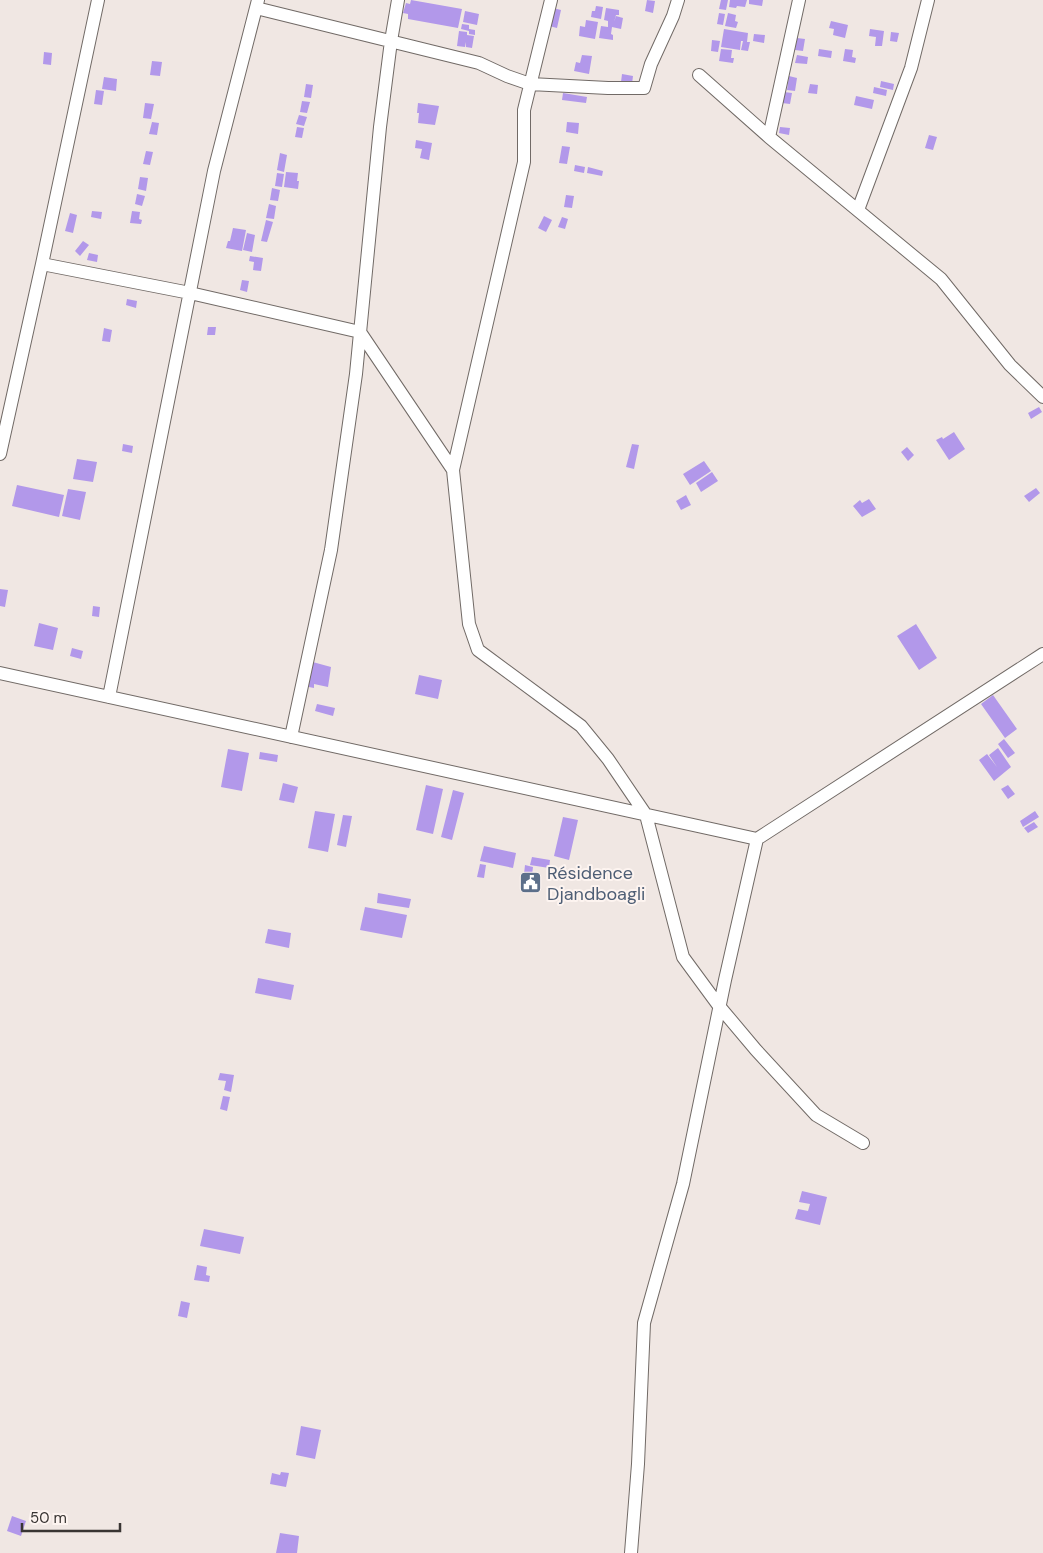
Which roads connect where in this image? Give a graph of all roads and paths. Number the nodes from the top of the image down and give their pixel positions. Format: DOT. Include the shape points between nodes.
graph roads {
  1 [pos="98,0"];
  2 [pos="398,0"];
  3 [pos="551,0"];
  4 [pos="678,0"];
  5 [pos="799,0"];
  6 [pos="928,0"];
  7 [pos="257,4"];
  8 [pos="390,41"];
  9 [pos="699,75"];
  10 [pos="530,84"];
  11 [pos="769,137"];
  12 [pos="858,210"];
  13 [pos="42,264"];
  14 [pos="190,293"];
  15 [pos="360,332"];
  16 [pos="1043,397"];
  17 [pos="6,401"];
  18 [pos="0,454"];
  19 [pos="453,470"];
  20 [pos="1043,654"];
  21 [pos="0,673"];
  22 [pos="109,697"];
  23 [pos="291,737"];
  24 [pos="646,815"];
  25 [pos="757,840"];
  26 [pos="719,1006"];
  27 [pos="863,1142"];
  28 [pos="631,1553"];
  1 -- 13 [label="street"];
  2 -- 8 [label="street"];
  3 -- 10 [label="street"];
  4 -- 10 [label="street" via="644,88"];
  5 -- 11 [label="street"];
  6 -- 12 [label="street" via="911,68"];
  7 -- 8 [label="street"];
  7 -- 14 [label="street" via="214,171"];
  8 -- 10 [label="street" via="479,63"];
  8 -- 15 [label="street"];
  9 -- 11 [label="street"];
  10 -- 19 [label="street" via="524,110 524,162"];
  11 -- 12 [label="street"];
  12 -- 16 [label="street" via="941,279 1010,364"];
  13 -- 14 [label="street"];
  13 -- 17 [label="street"];
  14 -- 15 [label="street"];
  14 -- 22 [label="street"];
  15 -- 19 [label="street"];
  15 -- 23 [label="street" via="331,550"];
  17 -- 18 [label="street"];
  19 -- 24 [label="street" via="469,624 478,650 581,726"];
  20 -- 25 [label="street"];
  21 -- 22 [label="street"];
  22 -- 23 [label="street"];
  23 -- 24 [label="street"];
  24 -- 25 [label="street"];
  24 -- 26 [label="street" via="683,957"];
  25 -- 26 [label="street"];
  26 -- 27 [label="street" via="816,1115"];
  26 -- 28 [label="street" via="683,1184 644,1323"];
}
